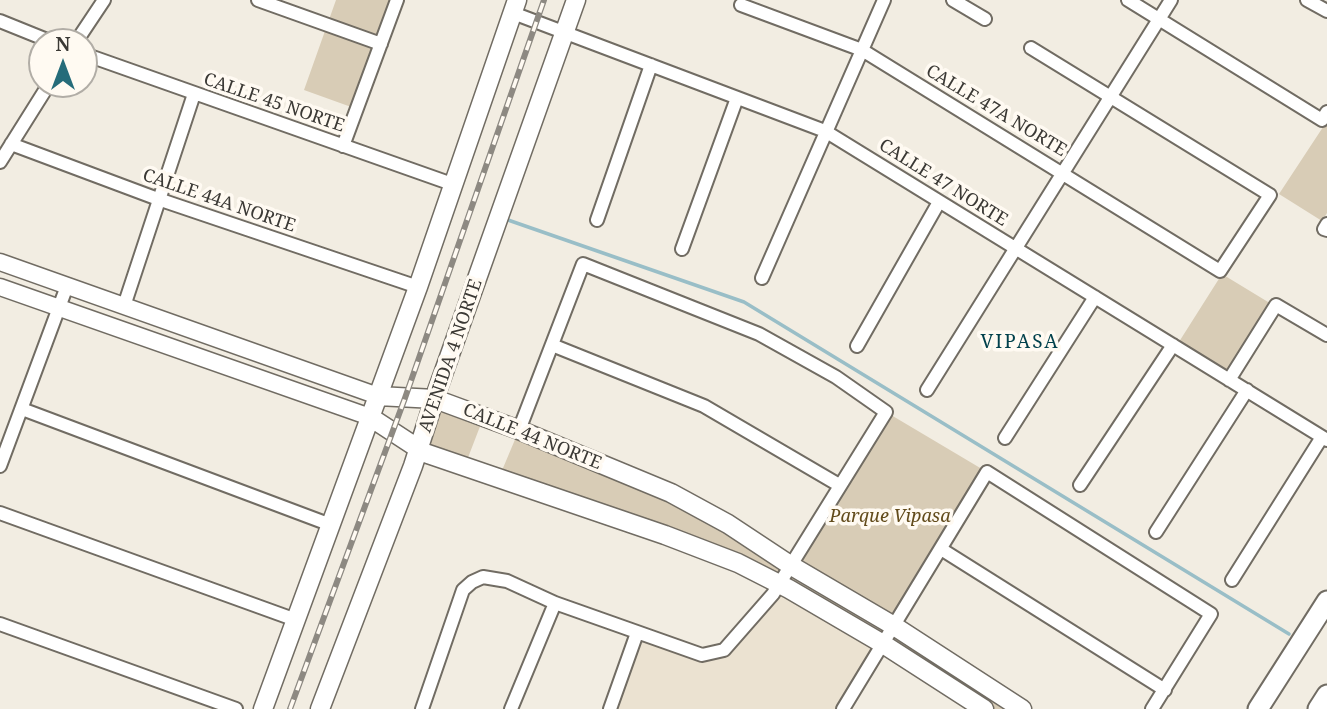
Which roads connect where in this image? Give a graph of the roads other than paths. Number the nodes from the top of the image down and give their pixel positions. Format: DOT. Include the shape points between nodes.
graph roads {
  1 [pos="104,0"];
  2 [pos="258,0"];
  3 [pos="397,0"];
  4 [pos="576,0"];
  5 [pos="884,0"];
  6 [pos="953,0"];
  7 [pos="1128,0"];
  8 [pos="1171,0"];
  9 [pos="1307,0"];
  10 [pos="741,5"];
  11 [pos="515,6"];
  12 [pos="1327,11"];
  13 [pos="985,19"];
  14 [pos="1159,20"];
  15 [pos="0,21"];
  16 [pos="85,28"];
  17 [pos="28,32"];
  18 [pos="565,32"];
  19 [pos="381,44"];
  20 [pos="1031,48"];
  21 [pos="862,50"];
  22 [pos="98,59"];
  23 [pos="651,65"];
  24 [pos="194,94"];
  25 [pos="737,97"];
  26 [pos="1110,97"];
  27 [pos="40,98"];
  28 [pos="1324,116"];
  29 [pos="825,131"];
  30 [pos="11,144"];
  31 [pos="343,146"];
  32 [pos="0,162"];
  33 [pos="1063,173"];
  34 [pos="452,184"];
  35 [pos="158,200"];
  36 [pos="939,202"];
  37 [pos="597,220"];
  38 [pos="682,248"];
  39 [pos="1016,249"];
  40 [pos="0,262"];
  41 [pos="762,278"];
  42 [pos="67,286"];
  43 [pos="0,287"];
  44 [pos="418,288"];
  45 [pos="1095,297"];
  46 [pos="124,306"];
  47 [pos="59,307"];
  48 [pos="1327,335"];
  49 [pos="552,345"];
  50 [pos="1173,345"];
  51 [pos="857,346"];
  52 [pos="1229,380"];
  53 [pos="927,390"];
  54 [pos="1247,390"];
  55 [pos="378,396"];
  56 [pos="435,399"];
  57 [pos="22,409"];
  58 [pos="370,417"];
  59 [pos="519,430"];
  60 [pos="1005,438"];
  61 [pos="1324,438"];
  62 [pos="419,450"];
  63 [pos="0,466"];
  64 [pos="839,485"];
  65 [pos="1080,485"];
  66 [pos="0,513"];
  67 [pos="331,525"];
  68 [pos="1156,532"];
  69 [pos="941,549"];
  70 [pos="790,565"];
  71 [pos="1232,580"];
  72 [pos="779,584"];
  73 [pos="1327,601"];
  74 [pos="555,603"];
  75 [pos="296,620"];
  76 [pos="0,624"];
  77 [pos="894,626"];
  78 [pos="637,633"];
  79 [pos="883,644"];
  80 [pos="1165,690"];
  81 [pos="1327,695"];
  82 [pos="236,709"];
  83 [pos="263,709"];
  84 [pos="320,709"];
  85 [pos="422,709"];
  86 [pos="511,709"];
  87 [pos="610,709"];
  88 [pos="844,709"];
  89 [pos="984,709"];
  90 [pos="1022,709"];
  91 [pos="1152,709"];
  92 [pos="1258,709"];
  93 [pos="1318,709"];
  1 -- 16 [label="street"];
  2 -- 19 [label="street"];
  3 -- 19 [label="street"];
  4 -- 18 [label="main road, AVENIDA 4 NORTE"];
  5 -- 21 [label="street"];
  6 -- 13 [label="street"];
  7 -- 14 [label="street"];
  8 -- 14 [label="street"];
  9 -- 12 [label="street"];
  10 -- 21 [label="street, CALLE 47A NORTE"];
  11 -- 18 [label="street, CALLE 47 NORTE"];
  11 -- 34 [label="main road"];
  14 -- 26 [label="street"];
  14 -- 28 [label="street"];
  15 -- 17 [label="street"];
  18 -- 23 [label="street, CALLE 47 NORTE"];
  18 -- 56 [label="main road, AVENIDA 4 NORTE"];
  19 -- 31 [label="street"];
  20 -- 26 [label="street"];
  21 -- 29 [label="street"];
  21 -- 33 [label="street, CALLE 47A NORTE"];
  22 -- 24 [label="street, CALLE 45 NORTE"];
  23 -- 25 [label="street, CALLE 47 NORTE"];
  23 -- 37 [label="street"];
  24 -- 31 [label="street, CALLE 45 NORTE"];
  24 -- 35 [label="street"];
  25 -- 29 [label="street, CALLE 47 NORTE"];
  25 -- 38 [label="street"];
  26 -- 33 [label="street"];
  26 -- 33 [label="street, CALLE 47A NORTE" via="1270,195 1220,271"];
  27 -- 30 [label="street"];
  29 -- 36 [label="street, CALLE 47 NORTE"];
  29 -- 41 [label="street"];
  30 -- 32 [label="street"];
  30 -- 35 [label="street, CALLE 44A NORTE"];
  31 -- 34 [label="street, CALLE 45 NORTE"];
  33 -- 39 [label="street"];
  34 -- 44 [label="main road"];
  35 -- 44 [label="street, CALLE 44A NORTE"];
  35 -- 46 [label="street"];
  36 -- 39 [label="street, CALLE 47 NORTE"];
  36 -- 51 [label="street"];
  39 -- 45 [label="street, CALLE 47 NORTE"];
  39 -- 53 [label="street"];
  40 -- 42 [label="street, CALLE 44 NORTE"];
  42 -- 46 [label="street, CALLE 44 NORTE"];
  42 -- 47 [label="street"];
  43 -- 47 [label="street"];
  44 -- 55 [label="main road"];
  45 -- 50 [label="street, CALLE 47 NORTE"];
  45 -- 60 [label="street"];
  46 -- 55 [label="street, CALLE 44 NORTE"];
  47 -- 57 [label="street"];
  47 -- 58 [label="street"];
  48 -- 52 [label="street" via="1276,305"];
  49 -- 59 [label="street"];
  49 -- 64 [label="street" via="704,406"];
  49 -- 64 [label="street" via="583,264 759,334 836,377 886,412"];
  50 -- 52 [label="street, CALLE 47 NORTE"];
  50 -- 65 [label="street"];
  52 -- 54 [label="street, CALLE 47 NORTE"];
  54 -- 61 [label="street, CALLE 47 NORTE"];
  54 -- 68 [label="street"];
  55 -- 56 [label="main road, CALLE 44 NORTE"];
  55 -- 58 [label="main road"];
  56 -- 59 [label="main road, CALLE 44 NORTE"];
  56 -- 62 [label="main road, AVENIDA 4 NORTE"];
  57 -- 63 [label="street"];
  57 -- 67 [label="street"];
  58 -- 62 [label="main road"];
  58 -- 67 [label="main road"];
  59 -- 70 [label="main road, CALLE 44 NORTE" via="671,493"];
  61 -- 71 [label="street"];
  62 -- 72 [label="main road" via="665,535"];
  62 -- 84 [label="main road, AVENIDA 4 NORTE"];
  64 -- 70 [label="street"];
  66 -- 75 [label="street"];
  67 -- 75 [label="main road"];
  69 -- 77 [label="street"];
  69 -- 80 [label="street"];
  69 -- 80 [label="street" via="987,472 1211,614"];
  70 -- 72 [label="street"];
  70 -- 77 [label="main road, CALLE 44 NORTE"];
  72 -- 78 [label="street" via="724,650 702,655"];
  72 -- 79 [label="main road"];
  73 -- 92 [label="main road"];
  74 -- 78 [label="street"];
  74 -- 85 [label="street" via="507,581 483,577 472,582 463,590"];
  74 -- 86 [label="street"];
  75 -- 83 [label="main road"];
  76 -- 82 [label="street"];
  77 -- 79 [label="street"];
  77 -- 90 [label="main road, CALLE 44 NORTE"];
  78 -- 87 [label="street"];
  79 -- 88 [label="street"];
  79 -- 89 [label="main road"];
  80 -- 91 [label="street"];
  81 -- 93 [label="main road"];
}
